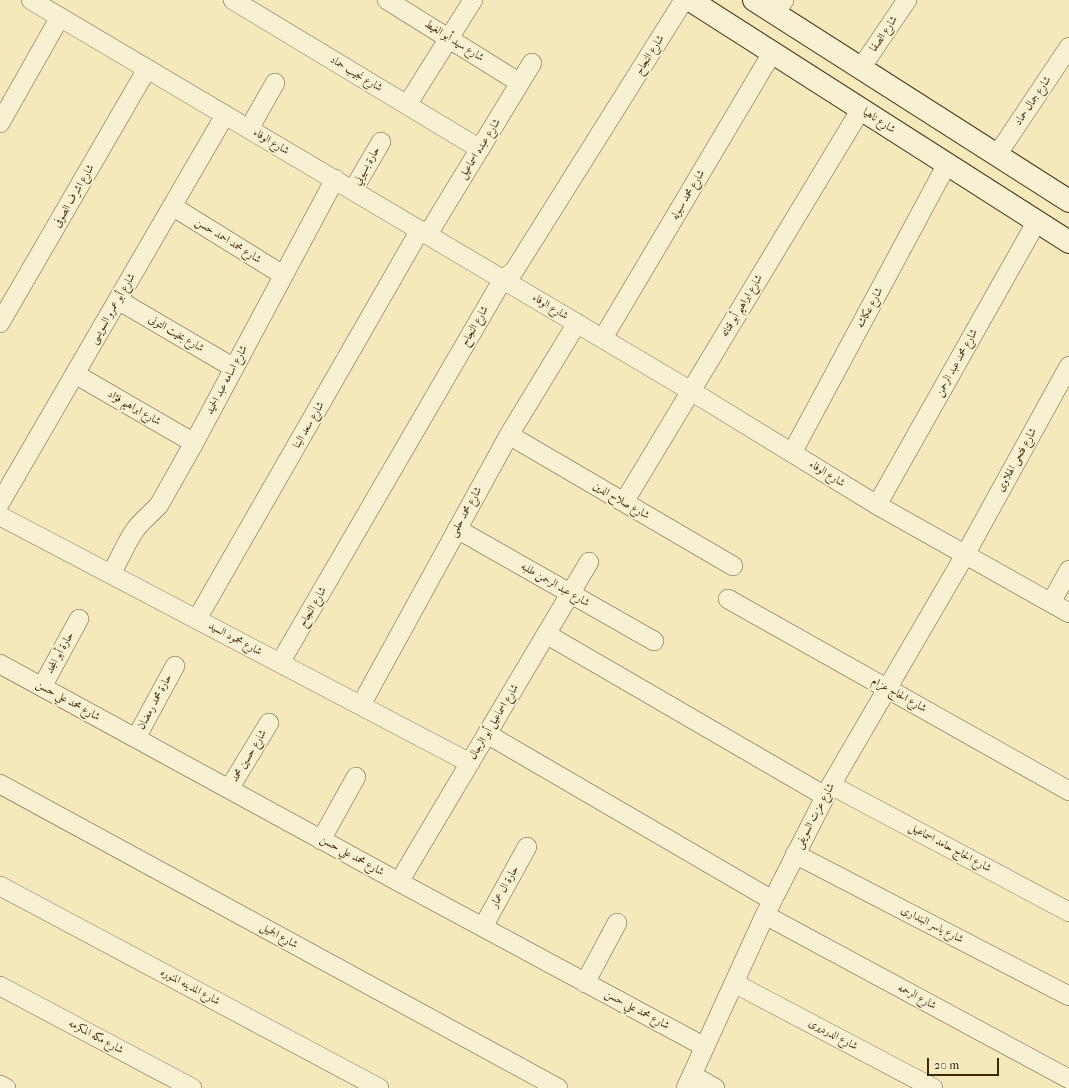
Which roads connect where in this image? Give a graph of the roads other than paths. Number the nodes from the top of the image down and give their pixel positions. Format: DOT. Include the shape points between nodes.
graph roads {
  1 [pos="31,0"];
  2 [pos="233,0"];
  3 [pos="387,0"];
  4 [pos="473,0"];
  5 [pos="684,0"];
  6 [pos="690,0"];
  7 [pos="754,0"];
  8 [pos="907,0"];
  9 [pos="779,6"];
  10 [pos="60,17"];
  11 [pos="449,38"];
  12 [pos="1069,47"];
  13 [pos="772,53"];
  14 [pos="532,63"];
  15 [pos="861,68"];
  16 [pos="147,69"];
  17 [pos="274,83"];
  18 [pos="520,83"];
  19 [pos="407,105"];
  20 [pos="861,109"];
  21 [pos="225,115"];
  22 [pos="0,123"];
  23 [pos="249,129"];
  24 [pos="381,142"];
  25 [pos="480,149"];
  26 [pos="997,155"];
  27 [pos="947,164"];
  28 [pos="335,179"];
  29 [pos="353,190"];
  30 [pos="1069,201"];
  31 [pos="172,206"];
  32 [pos="1037,221"];
  33 [pos="424,232"];
  34 [pos="1069,242"];
  35 [pos="283,275"];
  36 [pos="503,279"];
  37 [pos="118,300"];
  38 [pos="0,323"];
  39 [pos="578,323"];
  40 [pos="603,338"];
  41 [pos="1069,366"];
  42 [pos="234,368"];
  43 [pos="75,374"];
  44 [pos="691,390"];
  45 [pos="510,435"];
  46 [pos="194,443"];
  47 [pos="792,453"];
  48 [pos="624,502"];
  49 [pos="0,503"];
  50 [pos="877,505"];
  51 [pos="0,516"];
  52 [pos="457,529"];
  53 [pos="966,555"];
  54 [pos="589,562"];
  55 [pos="733,566"];
  56 [pos="1069,570"];
  57 [pos="111,574"];
  58 [pos="570,593"];
  59 [pos="728,599"];
  60 [pos="1051,603"];
  61 [pos="1069,613"];
  62 [pos="79,619"];
  63 [pos="197,619"];
  64 [pos="546,634"];
  65 [pos="654,641"];
  66 [pos="280,663"];
  67 [pos="0,664"];
  68 [pos="174,666"];
  69 [pos="42,687"];
  70 [pos="887,688"];
  71 [pos="361,705"];
  72 [pos="269,723"];
  73 [pos="487,734"];
  74 [pos="136,738"];
  75 [pos="470,763"];
  76 [pos="356,777"];
  77 [pos="0,784"];
  78 [pos="229,789"];
  79 [pos="828,791"];
  80 [pos="1069,791"];
  81 [pos="322,840"];
  82 [pos="527,847"];
  83 [pos="795,854"];
  84 [pos="399,882"];
  85 [pos="0,886"];
  86 [pos="768,908"];
  87 [pos="1069,912"];
  88 [pos="617,923"];
  89 [pos="482,927"];
  90 [pos="585,983"];
  91 [pos="734,983"];
  92 [pos="0,986"];
  93 [pos="1069,996"];
  94 [pos="705,1047"];
  95 [pos="1069,1079"];
  96 [pos="689,1082"];
  97 [pos="0,1085"];
  98 [pos="6,1088"];
  99 [pos="192,1088"];
  100 [pos="379,1088"];
  101 [pos="558,1088"];
  102 [pos="715,1088"];
  103 [pos="933,1088"];
  1 -- 10 [label="street, شارع الوفاء"];
  2 -- 19 [label="street, شارع نجيب حماد"];
  3 -- 11 [label="street, شارع سيد أبو الغيط"];
  4 -- 11 [label="street"];
  5 -- 36 [label="street, شارع النجاح" via="514,271"];
  6 -- 13 [label="main road, شارع ناهيا"];
  7 -- 9 [label="main road"];
  8 -- 15 [label="street, شارع الصفا"];
  9 -- 15 [label="main road"];
  10 -- 16 [label="street, شارع الوفاء"];
  10 -- 22 [label="street"];
  11 -- 18 [label="street, شارع سيد أبو الغيط"];
  11 -- 19 [label="street"];
  12 -- 26 [label="street, شارع جمال حماد"];
  13 -- 20 [label="main road, شارع ناهيا"];
  13 -- 40 [label="street, شارع محمد سبوله"];
  14 -- 18 [label="street, شارع عبده اسماعيل"];
  15 -- 26 [label="main road"];
  16 -- 21 [label="street, شارع الوفاء"];
  16 -- 38 [label="street, شارع اشرف الصوفى"];
  17 -- 23 [label="street"];
  18 -- 25 [label="street, شارع عبده اسماعيل"];
  19 -- 25 [label="street, شارع نجيب حماد"];
  20 -- 27 [label="main road, شارع ناهيا"];
  20 -- 44 [label="street, شارع ابراهيم أبو قتاته"];
  21 -- 23 [label="street, شارع الوفاء"];
  21 -- 31 [label="street, شارع أبو عمرو السويسى"];
  23 -- 28 [label="street, شارع الوفاء"];
  24 -- 29 [label="street, حارة بسيوني"];
  25 -- 33 [label="street, شارع عبده اسماعيل"];
  26 -- 30 [label="main road"];
  27 -- 32 [label="main road, شارع ناهيا"];
  27 -- 47 [label="street, شارع عكاشه"];
  28 -- 29 [label="street, شارع الوفاء"];
  28 -- 35 [label="street, شارع اسامه عبد الحميد"];
  29 -- 33 [label="street, شارع الوفاء"];
  31 -- 35 [label="street, شارع محمد احمد حسن"];
  31 -- 37 [label="street, شارع أبو عمرو السويسى"];
  32 -- 34 [label="main road, شارع ناهيا"];
  32 -- 50 [label="street, شارع محمد عبد الرحمن"];
  33 -- 36 [label="street, شارع الوفاء"];
  33 -- 63 [label="street, شارع سعد البنا"];
  35 -- 42 [label="street, شارع اسامه عبد الحميد"];
  36 -- 39 [label="street, شارع الوفاء"];
  36 -- 66 [label="street, شارع النجاح"];
  37 -- 42 [label="street, شارع بخيت التونى"];
  37 -- 43 [label="street, شارع أبو عمرو السويسى"];
  39 -- 40 [label="street, شارع الوفاء"];
  39 -- 45 [label="street, شارع محمد حلمى"];
  40 -- 44 [label="street, شارع الوفاء"];
  41 -- 53 [label="street, شارع فتحى الهلاوى"];
  42 -- 46 [label="street, شارع اسامه عبد الحميد"];
  43 -- 46 [label="street, شارع ابراهيم فؤاد"];
  43 -- 49 [label="street, شارع أبو عمرو السويسى"];
  44 -- 47 [label="street, شارع الوفاء"];
  44 -- 48 [label="street, شارع ابراهيم أبو قتاته"];
  45 -- 48 [label="street, شارع صلاح الدين"];
  45 -- 52 [label="street, شارع محمد حلمى"];
  46 -- 57 [label="street, شارع اسامه عبد الحميد" via="159,505 134,531"];
  47 -- 50 [label="street, شارع الوفاء"];
  48 -- 55 [label="street, شارع صلاح الدين"];
  50 -- 53 [label="street, شارع الوفاء"];
  51 -- 57 [label="street, شارع محمود السيد"];
  52 -- 58 [label="street, شارع عبد الرحمن طلبه"];
  52 -- 71 [label="street, شارع محمد حلمى"];
  53 -- 60 [label="street, شارع الوفاء"];
  53 -- 70 [label="street, شارع عزت السويفى"];
  54 -- 58 [label="street, شارع اسماعيل أبو الرجال"];
  56 -- 60 [label="street"];
  57 -- 63 [label="street, شارع محمود السيد"];
  58 -- 64 [label="street, شارع اسماعيل أبو الرجال"];
  58 -- 65 [label="street, شارع عبد الرحمن طلبه"];
  59 -- 70 [label="street, شارع الحاج عزام"];
  60 -- 61 [label="street, شارع الوفاء"];
  62 -- 69 [label="street, حارة أبو المجد"];
  63 -- 66 [label="street, شارع محمود السيد"];
  64 -- 73 [label="street, شارع اسماعيل أبو الرجال"];
  64 -- 79 [label="street, شارع الحاج حامد اسماعيل"];
  66 -- 71 [label="street, شارع محمود السيد"];
  67 -- 69 [label="street, شارع محمد علي حسن"];
  68 -- 74 [label="street, حارة محمد رمضان"];
  69 -- 74 [label="street, شارع محمد علي حسن"];
  70 -- 79 [label="street, شارع عزت السويفى"];
  70 -- 80 [label="street, شارع الحاج عزام"];
  71 -- 75 [label="street, شارع محمود السيد"];
  72 -- 78 [label="street, شارع حسين محمد"];
  73 -- 75 [label="street, شارع اسماعيل أبو الرجال"];
  73 -- 86 [label="street, شارع الرحمه"];
  74 -- 78 [label="street, شارع محمد علي حسن"];
  75 -- 84 [label="street, شارع اسماعيل أبو الرجال"];
  76 -- 81 [label="street"];
  77 -- 101 [label="street, شارع الجميل"];
  78 -- 81 [label="street, شارع محمد علي حسن"];
  79 -- 83 [label="street, شارع عزت السويفى"];
  79 -- 87 [label="street, شارع الحاج حامد اسماعيل"];
  81 -- 84 [label="street, شارع محمد علي حسن"];
  82 -- 89 [label="street, حارة ال عمار"];
  83 -- 86 [label="street, شارع عزت السويفى"];
  83 -- 93 [label="street, شارع ياسر البندارى"];
  84 -- 89 [label="street, شارع محمد علي حسن"];
  85 -- 100 [label="street, شارع المدينه المنوره"];
  86 -- 91 [label="street, شارع عزت السويفى"];
  86 -- 95 [label="street, شارع الرحمه"];
  88 -- 90 [label="street"];
  89 -- 90 [label="street, شارع محمد علي حسن"];
  90 -- 94 [label="street, شارع محمد علي حسن"];
  91 -- 94 [label="street, شارع عزت السويفى"];
  91 -- 103 [label="street, شارع الدرديرى"];
  92 -- 99 [label="street, شارع مكه المكرمه"];
  94 -- 96 [label="street, شارع عزت السويفى"];
  96 -- 102 [label="street"];
  97 -- 98 [label="street"];
}
